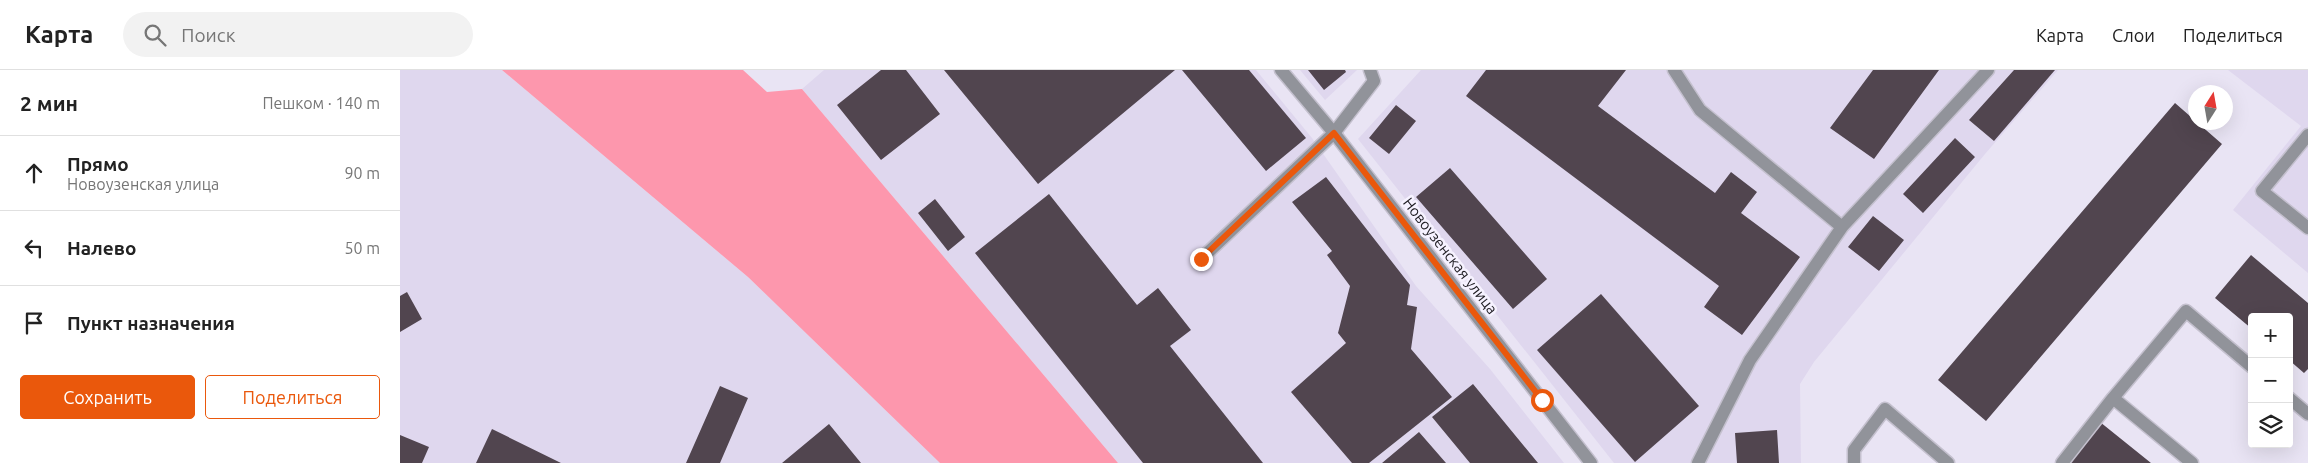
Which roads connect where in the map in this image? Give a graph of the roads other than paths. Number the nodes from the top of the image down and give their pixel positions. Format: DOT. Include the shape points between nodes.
graph roads {
  1 [pos="1281,70"];
  2 [pos="1383,70"];
  3 [pos="1674,70"];
  4 [pos="1988,70"];
  5 [pos="1372,75"];
  6 [pos="1334,133"];
  7 [pos="2308,136"];
  8 [pos="1842,227"];
  9 [pos="2308,228"];
  10 [pos="1201,259"];
  11 [pos="2248,364"];
  12 [pos="2114,398"];
  13 [pos="2293,401"];
  14 [pos="2308,414"];
  15 [pos="1591,463"];
  16 [pos="1698,463"];
  17 [pos="1854,463"];
  18 [pos="1948,463"];
  19 [pos="2062,463"];
  20 [pos="2192,463"];
  1 -- 6 [label="street, Новоузенская улица"];
  2 -- 5 [label="street"];
  3 -- 8 [label="street" via="1700,110"];
  4 -- 8 [label="street"];
  5 -- 6 [label="street"];
  6 -- 10 [label="street"];
  6 -- 15 [label="street, Новоузенская улица"];
  7 -- 9 [label="street" via="2262,191"];
  8 -- 16 [label="street" via="1750,360"];
  11 -- 12 [label="street" via="2186,311"];
  12 -- 19 [label="street"];
  12 -- 20 [label="street"];
  13 -- 14 [label="street"];
  17 -- 18 [label="street" via="1854,450 1885,409"];
}
